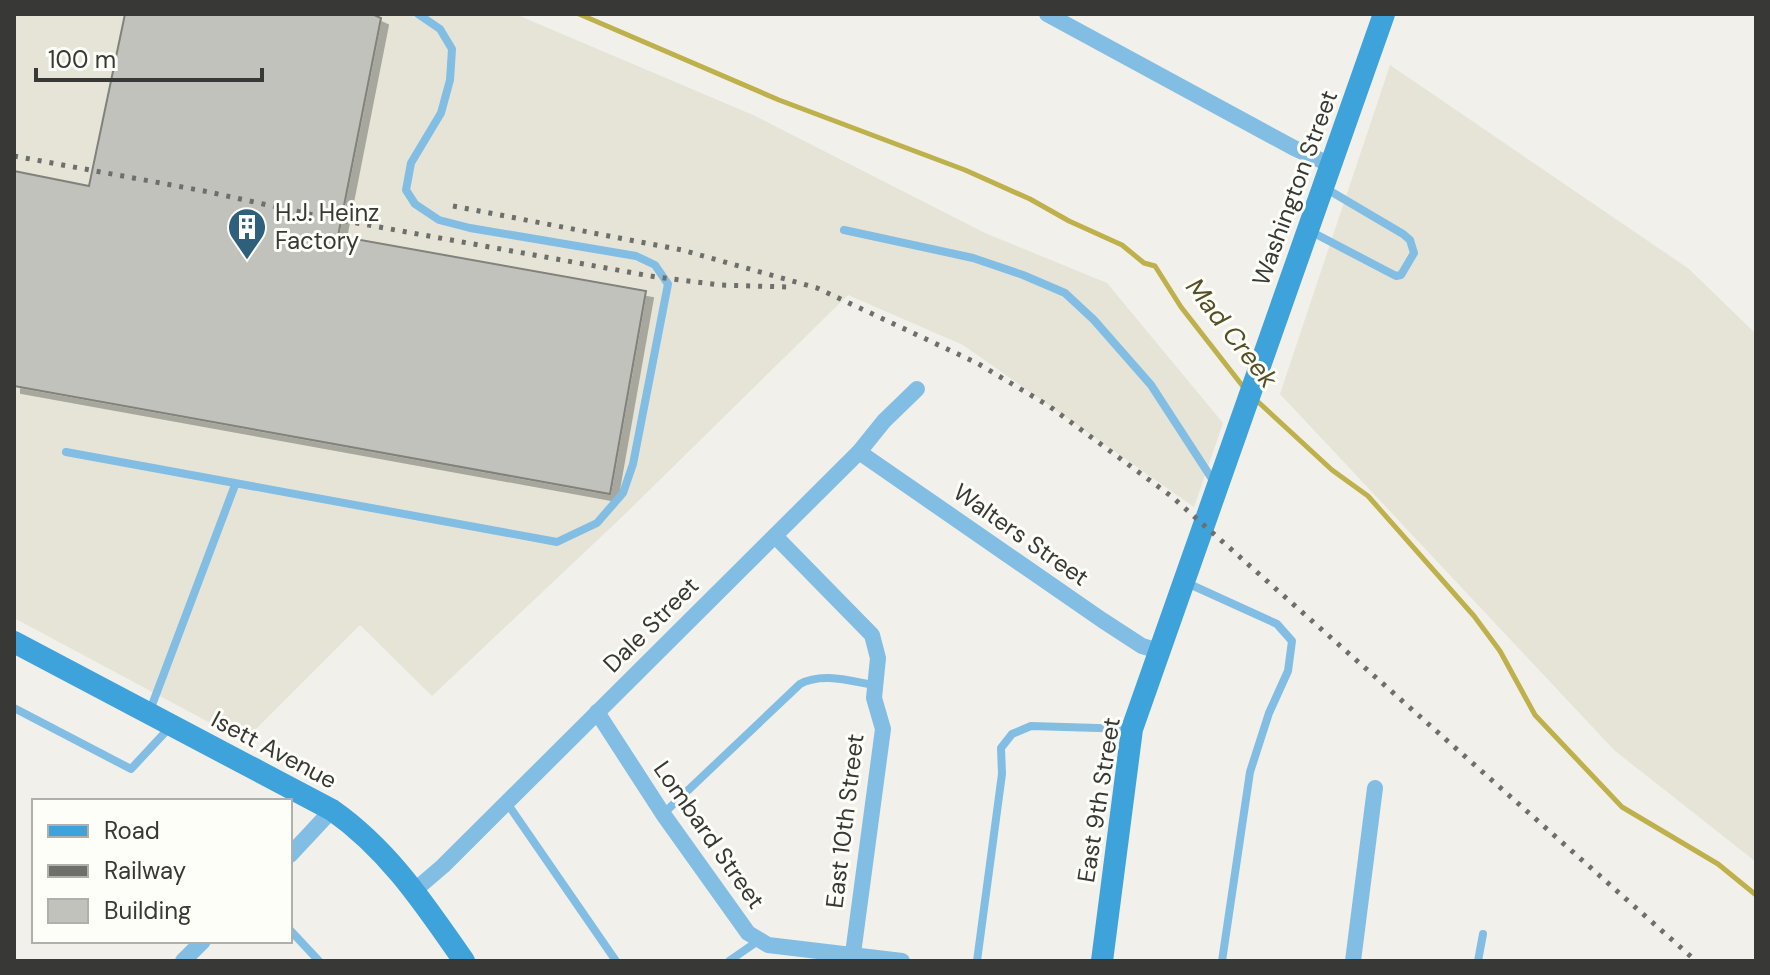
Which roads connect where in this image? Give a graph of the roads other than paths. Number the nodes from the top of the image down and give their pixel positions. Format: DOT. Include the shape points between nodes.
graph roads {
  1 [pos="418,14"];
  2 [pos="1047,14"];
  3 [pos="1384,14"];
  4 [pos="1331,165"];
  5 [pos="1323,186"];
  6 [pos="844,230"];
  7 [pos="1308,230"];
  8 [pos="917,389"];
  9 [pos="66,452"];
  10 [pos="859,452"];
  11 [pos="235,485"];
  12 [pos="1216,486"];
  13 [pos="775,536"];
  14 [pos="1183,581"];
  15 [pos="14,642"];
  16 [pos="1159,651"];
  17 [pos="874,685"];
  18 [pos="14,708"];
  19 [pos="597,712"];
  20 [pos="148,714"];
  21 [pos="171,726"];
  22 [pos="1132,729"];
  23 [pos="1375,788"];
  24 [pos="506,803"];
  25 [pos="332,810"];
  26 [pos="663,814"];
  27 [pos="292,853"];
  28 [pos="415,890"];
  29 [pos="292,932"];
  30 [pos="1483,934"];
  31 [pos="758,941"];
  32 [pos="201,943"];
  33 [pos="853,958"];
  34 [pos="183,961"];
  35 [pos="319,961"];
  36 [pos="464,961"];
  37 [pos="616,961"];
  38 [pos="729,961"];
  39 [pos="902,961"];
  40 [pos="977,961"];
  41 [pos="1102,961"];
  42 [pos="1222,961"];
  43 [pos="1353,961"];
  44 [pos="1478,961"];
  1 -- 11 [label="lane" via="440,29 452,49 441,113 411,163 406,190 415,204 439,220 470,228 636,256 655,265 668,284 623,493 597,523 557,542"];
  2 -- 4 [label="street"];
  3 -- 4 [label="main road, Washington Street"];
  4 -- 5 [label="main road, Washington Street"];
  5 -- 7 [label="main road, Washington Street"];
  5 -- 7 [label="lane" via="1403,234 1414,253 1396,276"];
  6 -- 12 [label="lane" via="973,258 1065,293 1151,385"];
  7 -- 12 [label="main road, Washington Street"];
  8 -- 10 [label="street, Dale Street"];
  9 -- 11 [label="lane"];
  10 -- 13 [label="street, Dale Street"];
  10 -- 16 [label="street, Walters Street" via="1102,620"];
  11 -- 20 [label="lane"];
  12 -- 14 [label="main road, Washington Street"];
  13 -- 17 [label="street, East 10th Street" via="872,635 878,658"];
  13 -- 19 [label="street, Dale Street"];
  14 -- 16 [label="main road, Washington Street"];
  14 -- 42 [label="lane" via="1277,624 1292,641 1288,671 1250,772"];
  15 -- 20 [label="main road, Isett Avenue"];
  16 -- 22 [label="main road, East 9th Street"];
  17 -- 26 [label="lane" via="828,678 800,684"];
  17 -- 33 [label="street, East 10th Street" via="883,729"];
  18 -- 21 [label="lane" via="131,769"];
  19 -- 24 [label="street, Dale Street"];
  19 -- 26 [label="street, Lombard Street"];
  20 -- 21 [label="main road, Isett Avenue"];
  21 -- 25 [label="main road, Isett Avenue"];
  22 -- 40 [label="lane" via="1031,726 1012,734 1001,748"];
  22 -- 41 [label="main road, East 9th Street"];
  23 -- 43 [label="street"];
  24 -- 28 [label="street, Dale Street"];
  24 -- 37 [label="lane"];
  25 -- 27 [label="street"];
  25 -- 28 [label="main road, Isett Avenue" via="357,827"];
  26 -- 31 [label="street, Lombard Street"];
  28 -- 36 [label="main road, Isett Avenue"];
  29 -- 35 [label="lane"];
  30 -- 44 [label="lane"];
  31 -- 33 [label="street, Lombard Street"];
  31 -- 38 [label="lane"];
  32 -- 34 [label="street"];
  33 -- 39 [label="street, Lombard Street"];
}
